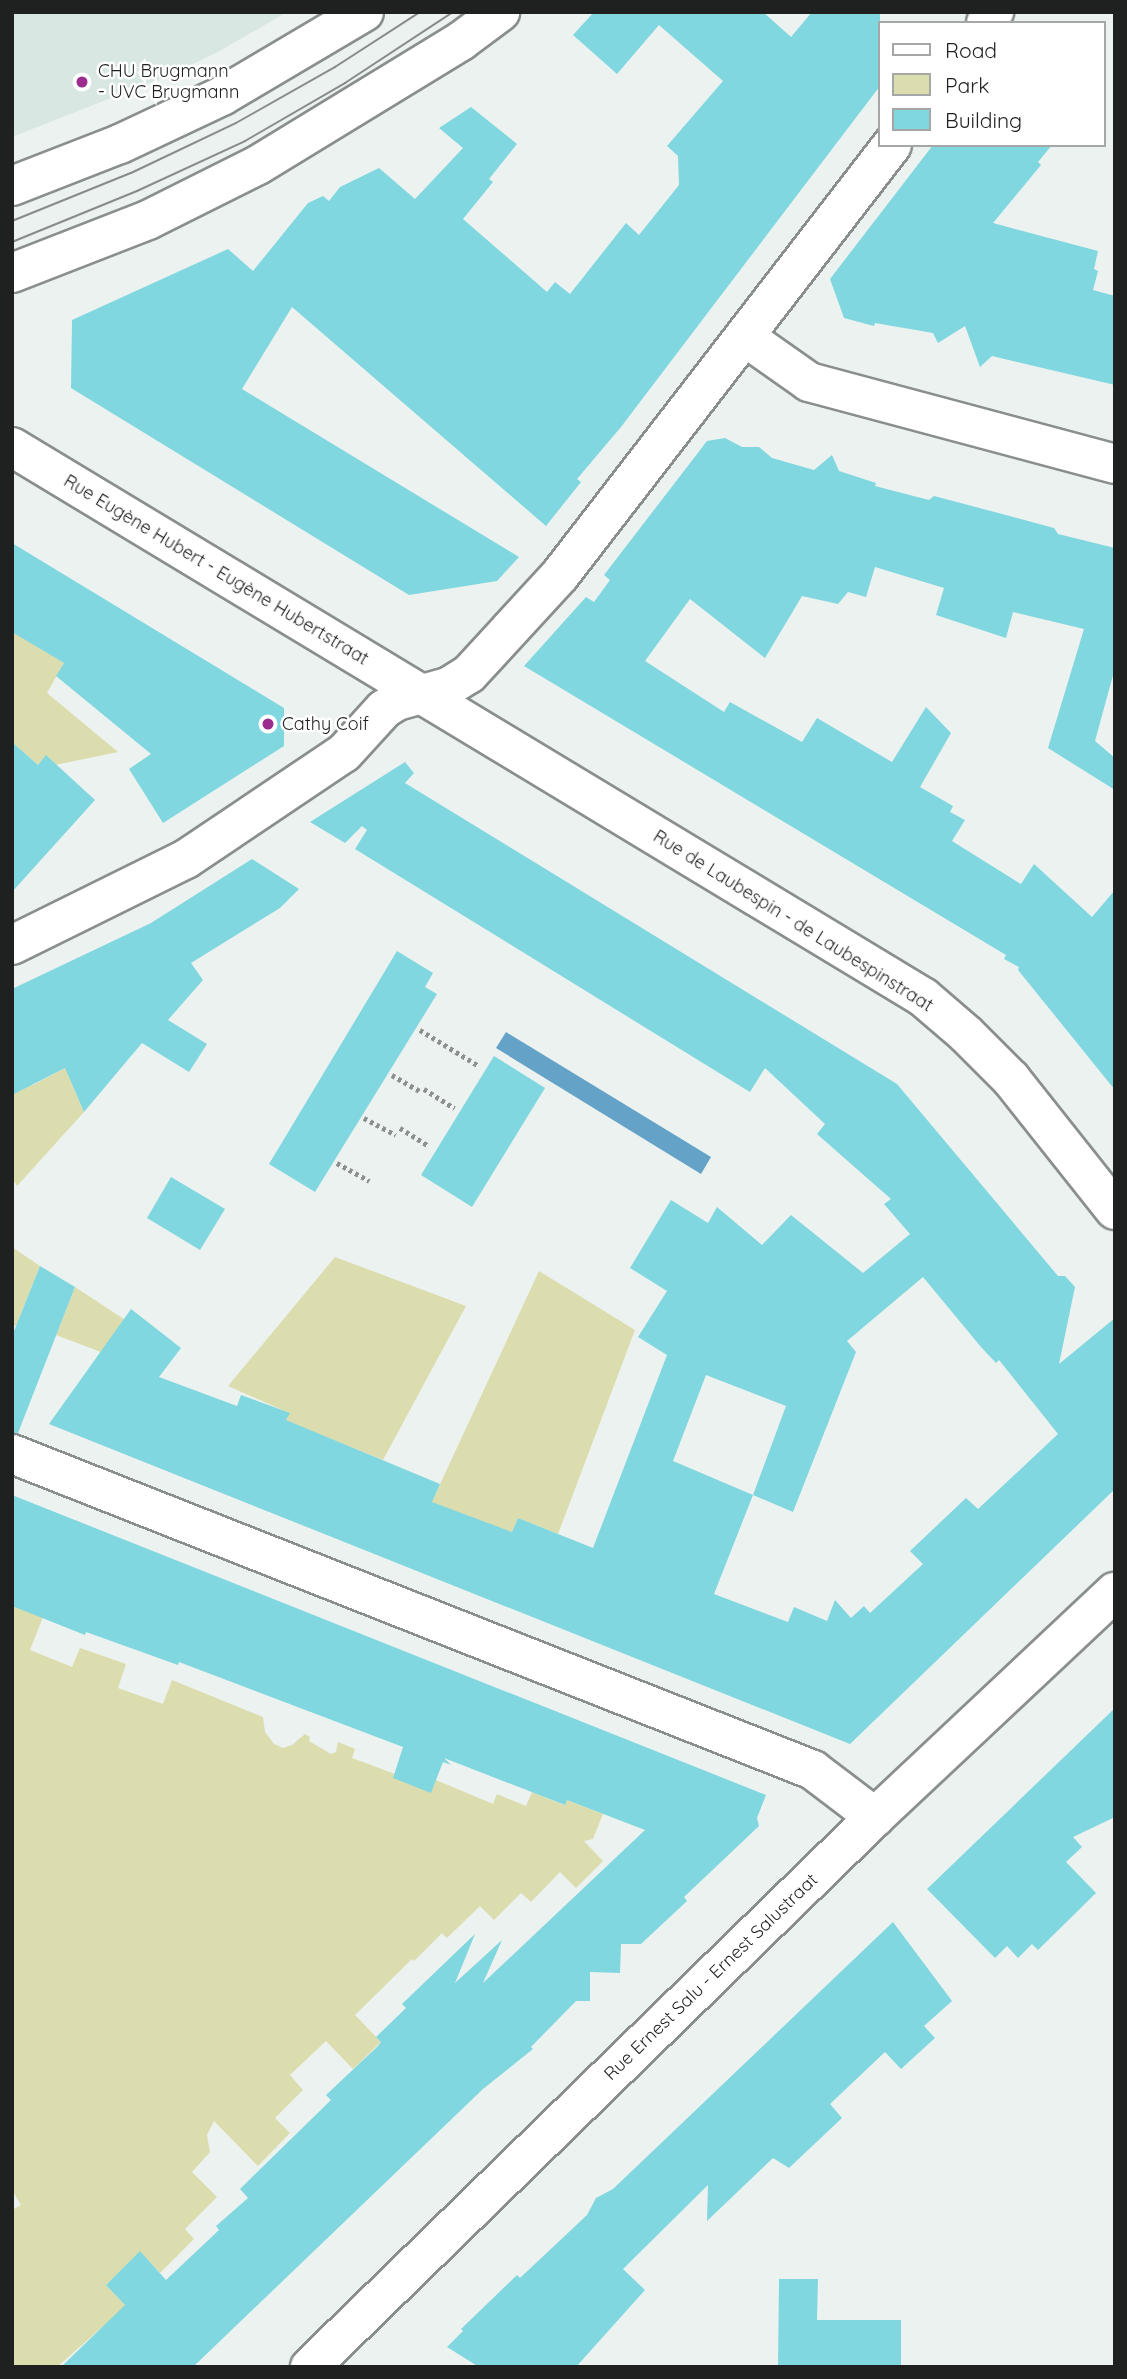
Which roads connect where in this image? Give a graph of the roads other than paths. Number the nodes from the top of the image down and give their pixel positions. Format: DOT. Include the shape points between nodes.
graph roads {
  1 [pos="364,12"];
  2 [pos="500,12"];
  3 [pos="890,147"];
  4 [pos="12,186"];
  5 [pos="12,273"];
  6 [pos="745,337"];
  7 [pos="12,446"];
  8 [pos="1115,464"];
  9 [pos="420,694"];
  10 [pos="12,945"];
  11 [pos="1115,1210"];
  12 [pos="12,1454"];
  13 [pos="1115,1592"];
  14 [pos="875,1817"];
  15 [pos="310,2367"];
  1 -- 4 [label="street" via="222,96 120,144"];
  2 -- 5 [label="street" via="461,41 258,165 148,220"];
  3 -- 6 [label="street"];
  6 -- 8 [label="street" via="809,382"];
  6 -- 9 [label="street" via="539,598 469,674 448,687"];
  7 -- 9 [label="street, Rue Eugène Hubert - Eugène Hubertstraat"];
  9 -- 10 [label="street" via="384,709 344,753 186,859"];
  9 -- 11 [label="street, Rue de Laubespin - de Laubespinstraat" via="923,998 1011,1079"];
  12 -- 14 [label="street" via="813,1770"];
  13 -- 14 [label="street, Rue Ernest Salu - Ernest Salustraat"];
  14 -- 15 [label="street, Rue Ernest Salu - Ernest Salustraat"];
}
